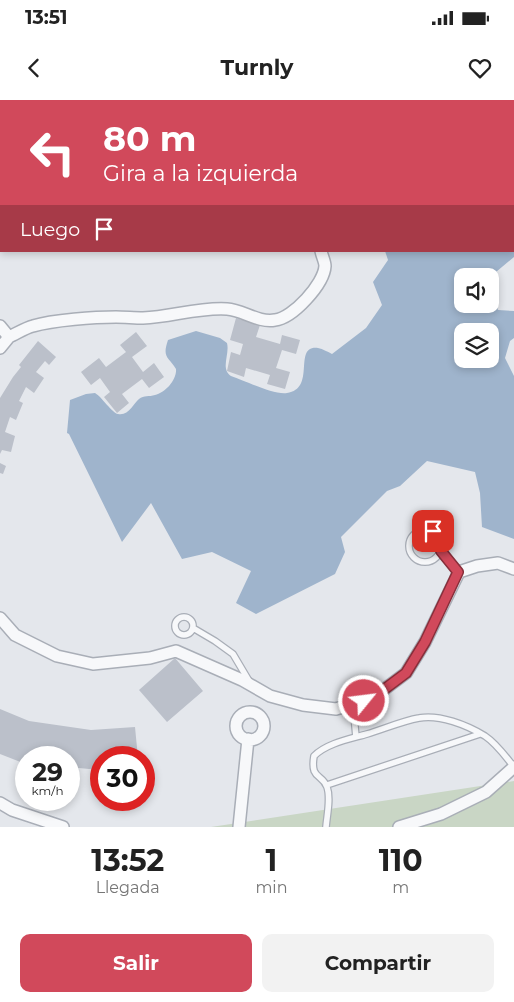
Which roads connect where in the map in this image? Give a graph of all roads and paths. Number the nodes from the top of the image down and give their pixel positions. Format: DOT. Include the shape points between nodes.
graph roads {
  1 [pos="322,252"];
  2 [pos="0,326"];
  3 [pos="9,338"];
  4 [pos="0,348"];
  5 [pos="441,551"];
  6 [pos="514,569"];
  7 [pos="458,572"];
  8 [pos="0,618"];
  9 [pos="193,628"];
  10 [pos="256,688"];
  11 [pos="353,705"];
  12 [pos="253,712"];
  13 [pos="480,734"];
  14 [pos="356,737"];
  15 [pos="248,739"];
  16 [pos="514,767"];
  17 [pos="327,785"];
  18 [pos="0,803"];
  19 [pos="63,827"];
  20 [pos="239,827"];
  21 [pos="326,827"];
  22 [pos="399,827"];
  1 -- 3 [label="street" via="325,267 306,300 289,314 275,320 262,320 227,309 210,309 142,318 59,321 32,326"];
  2 -- 3 [label="street"];
  3 -- 4 [label="street"];
  5 -- 5 [label="lane" via="438,535 428,529 417,531 410,540 413,556 422,562 433,560"];
  5 -- 7 [label="lane"];
  6 -- 7 [label="street" via="498,563"];
  7 -- 11 [label="street" via="425,642 406,673 374,697"];
  8 -- 10 [label="street" via="15,635 57,656 94,664 150,658 176,651"];
  9 -- 10 [label="lane" via="233,654"];
  10 -- 11 [label="street" via="270,696 304,705 336,710"];
  10 -- 12 [label="street"];
  11 -- 14 [label="lane"];
  12 -- 15 [label="street" via="262,718 264,728 258,737"];
  12 -- 15 [label="street" via="242,714 236,723 239,733"];
  13 -- 14 [label="lane" via="434,717 418,718"];
  13 -- 16 [label="lane" via="486,736"];
  13 -- 17 [label="lane"];
  14 -- 17 [label="lane" via="320,750 314,756 316,776"];
  15 -- 20 [label="street"];
  16 -- 22 [label="street" via="486,792 441,814"];
  17 -- 21 [label="lane"];
  18 -- 19 [label="street"];
}
